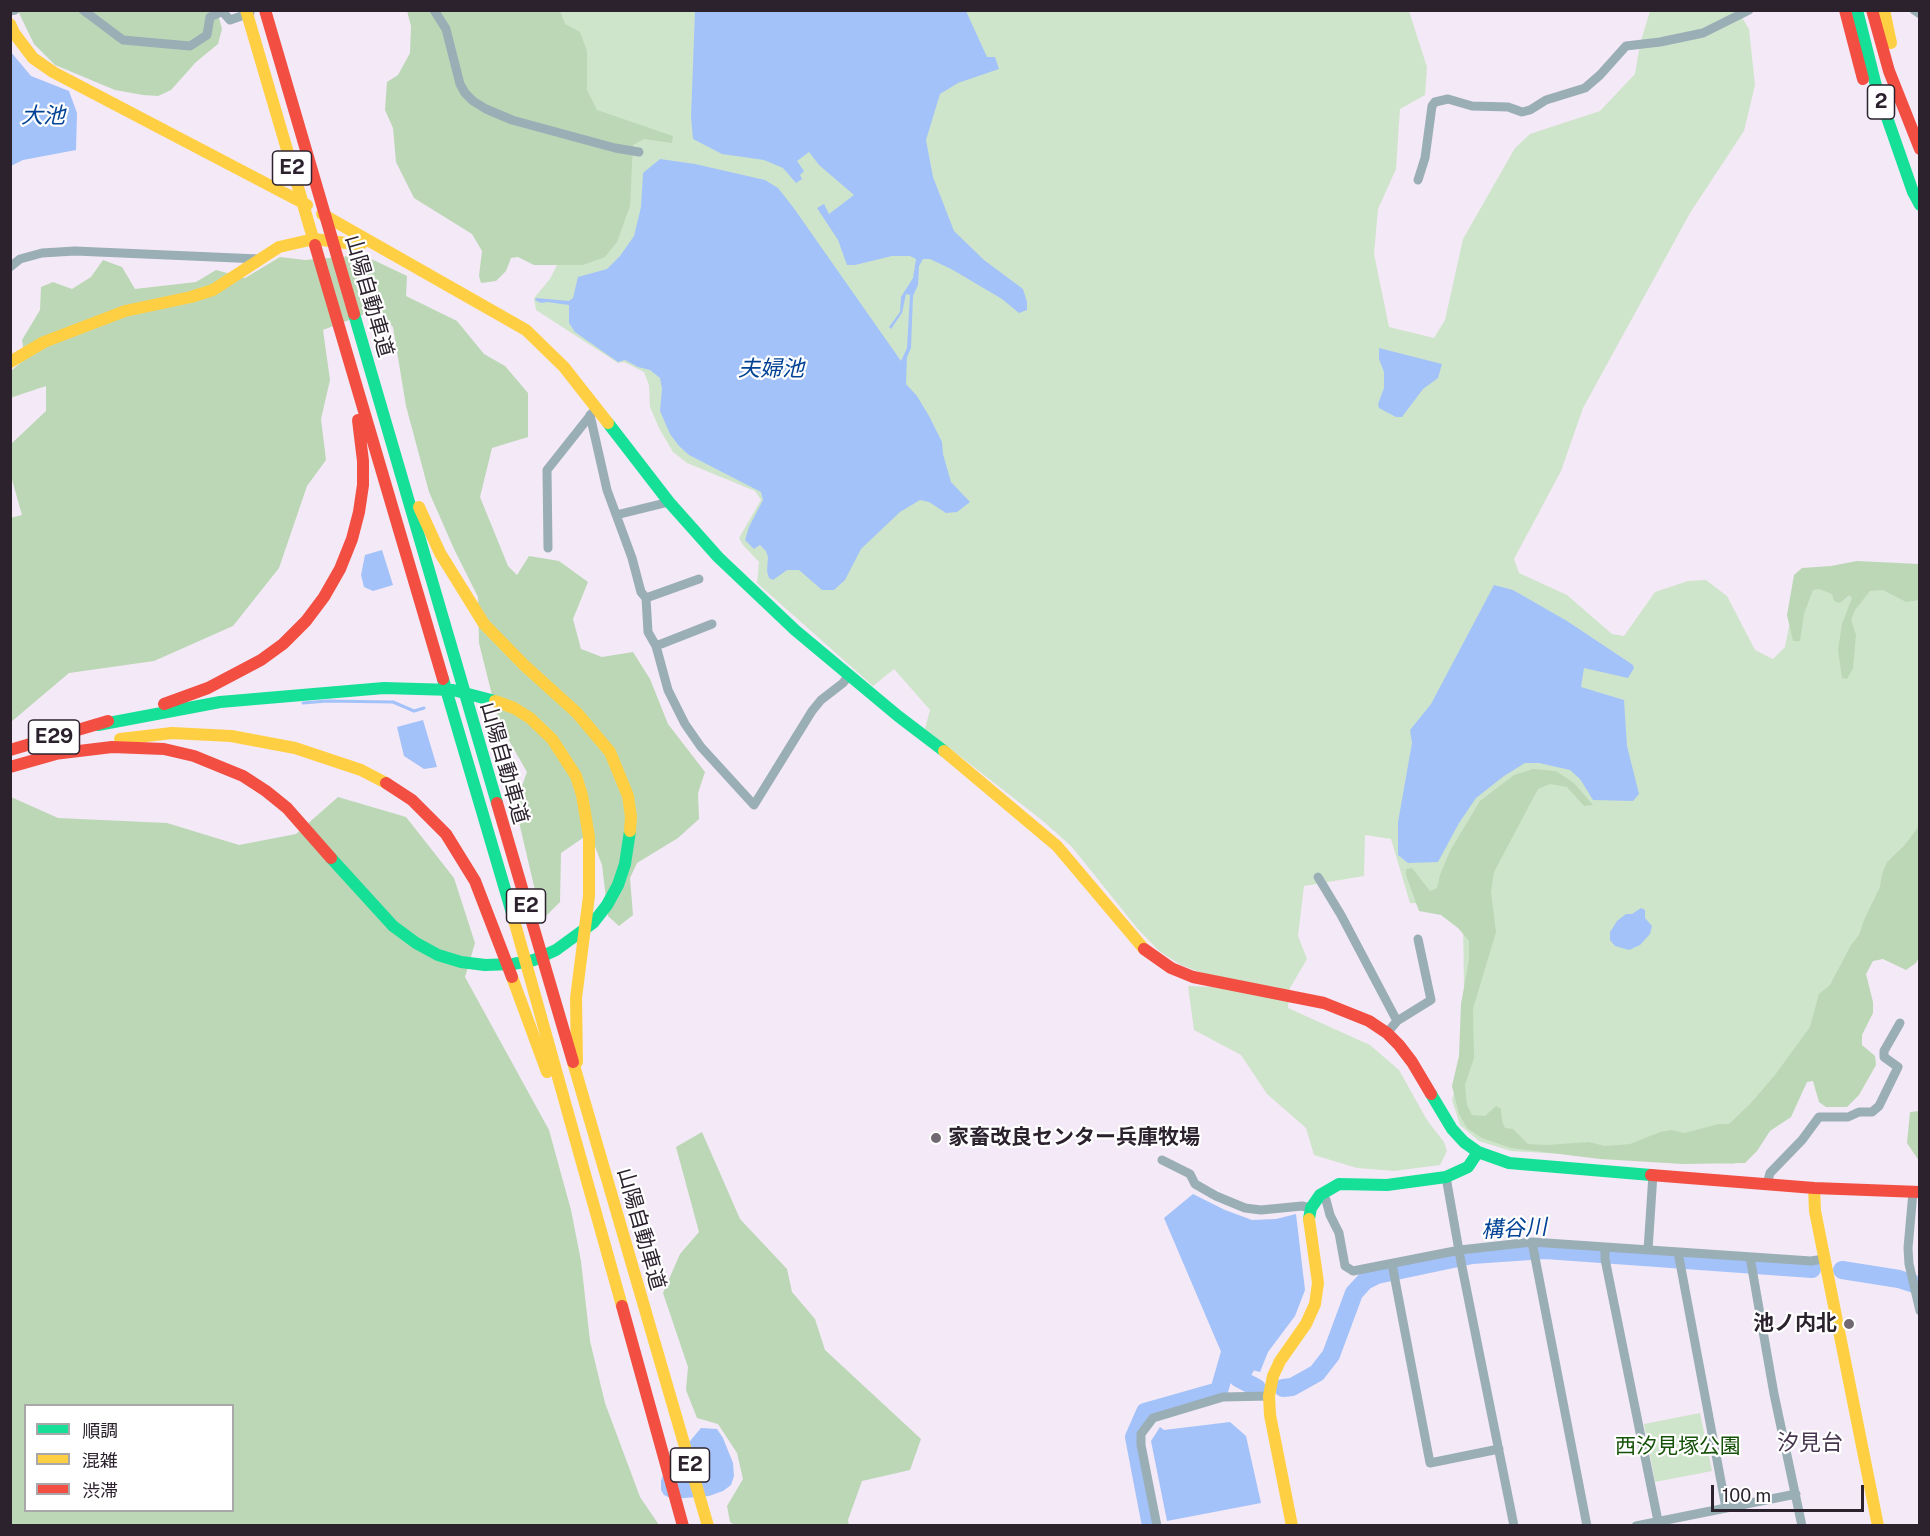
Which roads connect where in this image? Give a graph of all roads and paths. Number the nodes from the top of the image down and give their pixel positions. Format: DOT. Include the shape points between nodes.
graph roads {
  1 [pos="15,10"];
  2 [pos="83,10"];
  3 [pos="246,10"];
  4 [pos="258,10"];
  5 [pos="265,10"];
  6 [pos="434,10"];
  7 [pos="1749,10"];
  8 [pos="1845,10"];
  9 [pos="1857,10"];
  10 [pos="1872,10"];
  11 [pos="1884,10"];
  12 [pos="1914,10"];
  13 [pos="10,11"];
  14 [pos="221,11"];
  15 [pos="1920,14"];
  16 [pos="10,24"];
  17 [pos="1919,147"];
  18 [pos="639,152"];
  19 [pos="1418,180"];
  20 [pos="1913,192"];
  21 [pos="1920,205"];
  22 [pos="366,240"];
  23 [pos="259,259"];
  24 [pos="10,267"];
  25 [pos="349,356"];
  26 [pos="10,362"];
  27 [pos="377,393"];
  28 [pos="593,411"];
  29 [pos="669,502"];
  30 [pos="616,515"];
  31 [pos="548,548"];
  32 [pos="699,579"];
  33 [pos="646,598"];
  34 [pos="712,624"];
  35 [pos="656,646"];
  36 [pos="849,675"];
  37 [pos="98,725"];
  38 [pos="10,750"];
  39 [pos="54,754"];
  40 [pos="10,768"];
  41 [pos="1318,877"];
  42 [pos="1418,939"];
  43 [pos="1397,1021"];
  44 [pos="1900,1023"];
  45 [pos="1387,1033"];
  46 [pos="576,1080"];
  47 [pos="1478,1152"];
  48 [pos="1162,1160"];
  49 [pos="1653,1174"];
  50 [pos="1446,1177"];
  51 [pos="1767,1184"];
  52 [pos="1814,1188"];
  53 [pos="1916,1192"];
  54 [pos="1320,1195"];
  55 [pos="593,1200"];
  56 [pos="1311,1208"];
  57 [pos="1532,1248"];
  58 [pos="1648,1250"];
  59 [pos="1605,1252"];
  60 [pos="1460,1255"];
  61 [pos="1678,1256"];
  62 [pos="1824,1259"];
  63 [pos="1750,1262"];
  64 [pos="1392,1264"];
  65 [pos="1915,1287"];
  66 [pos="1920,1311"];
  67 [pos="1269,1396"];
  68 [pos="1499,1449"];
  69 [pos="1796,1494"];
  70 [pos="1726,1508"];
  71 [pos="682,1521"];
  72 [pos="1658,1523"];
  73 [pos="708,1526"];
  74 [pos="1157,1526"];
  75 [pos="1292,1526"];
  76 [pos="1514,1526"];
  77 [pos="1587,1526"];
  78 [pos="1636,1526"];
  79 [pos="1802,1526"];
  80 [pos="1878,1526"];
  1 -- 13 [label="street"];
  2 -- 14 [label="street" via="123,40 190,46 207,35 210,16"];
  3 -- 25 [label="main road, 山陽自動車道 / E2"];
  4 -- 14 [label="street" via="230,20"];
  5 -- 27 [label="main road, 山陽自動車道 / E2"];
  6 -- 18 [label="street" via="448,35 460,84 472,101 512,120"];
  7 -- 19 [label="street" via="1703,33 1626,46 1585,88 1546,100 1530,110 1472,106 1448,99 1435,102"];
  8 -- 20 [label="main road" via="1869,97"];
  9 -- 20 [label="main road, 2" via="1876,86"];
  10 -- 17 [label="main road, 2" via="1889,71"];
  11 -- 17 [label="main road"];
  12 -- 15 [label="street"];
  16 -- 22 [label="main road" via="33,57 53,72 280,189"];
  20 -- 21 [label="main road, 2"];
  22 -- 23 [label="main road" via="362,244 300,241"];
  22 -- 28 [label="main road" via="526,330 564,367"];
  23 -- 24 [label="street" via="75,251 42,253"];
  23 -- 26 [label="main road" via="213,290 125,311 44,342"];
  25 -- 37 [label="main road" via="363,485 352,539 324,597 283,644 233,677"];
  25 -- 55 [label="main road, 山陽自動車道 / E2"];
  27 -- 39 [label="main road" via="426,524 470,603 495,636 577,713 610,752 628,796 630,841 618,885 593,923 556,951 534,960 484,965 438,955 393,926 287,808 243,776 194,756 164,749 112,747"];
  27 -- 46 [label="main road, 山陽自動車道 / E2"];
  28 -- 29 [label="main road"];
  28 -- 30 [label="street" via="607,490"];
  28 -- 31 [label="street" via="547,470"];
  29 -- 30 [label="street"];
  29 -- 36 [label="main road" via="718,557"];
  30 -- 33 [label="street"];
  32 -- 33 [label="street"];
  33 -- 35 [label="street" via="648,632"];
  34 -- 35 [label="street"];
  35 -- 36 [label="street" via="668,690 685,723 701,747 754,805 812,711"];
  36 -- 45 [label="main road" via="1058,846 1134,939 1171,968 1193,977 1324,1003 1370,1021"];
  37 -- 38 [label="main road, E29"];
  37 -- 46 [label="main road" via="231,701 384,688 453,690 514,708 542,729 566,759 582,795 589,837 589,896 576,998"];
  39 -- 40 [label="main road, E29"];
  39 -- 55 [label="main road" via="140,736 231,736 327,758 379,779 412,800 446,834 475,881"];
  41 -- 43 [label="street"];
  42 -- 43 [label="street" via="1431,1000"];
  43 -- 45 [label="street"];
  44 -- 51 [label="street" via="1884,1051 1884,1057 1898,1067 1879,1106 1872,1112 1848,1117 1820,1117 1770,1173"];
  45 -- 47 [label="main road" via="1412,1062 1452,1129"];
  46 -- 73 [label="main road, 山陽自動車道 / E2"];
  47 -- 49 [label="main road" via="1509,1163"];
  47 -- 50 [label="main road" via="1468,1167"];
  48 -- 56 [label="street" via="1190,1174 1195,1184 1245,1208"];
  49 -- 51 [label="main road"];
  49 -- 58 [label="street"];
  50 -- 54 [label="main road" via="1387,1185 1339,1184"];
  50 -- 60 [label="street"];
  51 -- 52 [label="main road"];
  52 -- 53 [label="main road"];
  52 -- 62 [label="main road"];
  53 -- 65 [label="street" via="1908,1248"];
  54 -- 56 [label="main road"];
  54 -- 64 [label="street" via="1326,1200 1339,1233 1345,1266 1353,1271"];
  55 -- 71 [label="main road, 山陽自動車道 / E2"];
  56 -- 67 [label="main road" via="1309,1220 1318,1283 1315,1304 1280,1361"];
  57 -- 59 [label="street"];
  57 -- 60 [label="street"];
  57 -- 77 [label="street"];
  58 -- 59 [label="street"];
  58 -- 61 [label="street"];
  59 -- 72 [label="street"];
  60 -- 64 [label="street"];
  60 -- 68 [label="street"];
  61 -- 63 [label="street"];
  61 -- 70 [label="street"];
  62 -- 63 [label="street"];
  62 -- 80 [label="main road"];
  63 -- 69 [label="street"];
  64 -- 68 [label="street" via="1430,1463"];
  65 -- 66 [label="street"];
  67 -- 74 [label="street" via="1223,1397 1153,1418 1141,1434 1141,1445"];
  67 -- 75 [label="main road"];
  68 -- 76 [label="street"];
  69 -- 70 [label="street"];
  69 -- 79 [label="street"];
  70 -- 72 [label="street"];
  72 -- 78 [label="street"];
}
